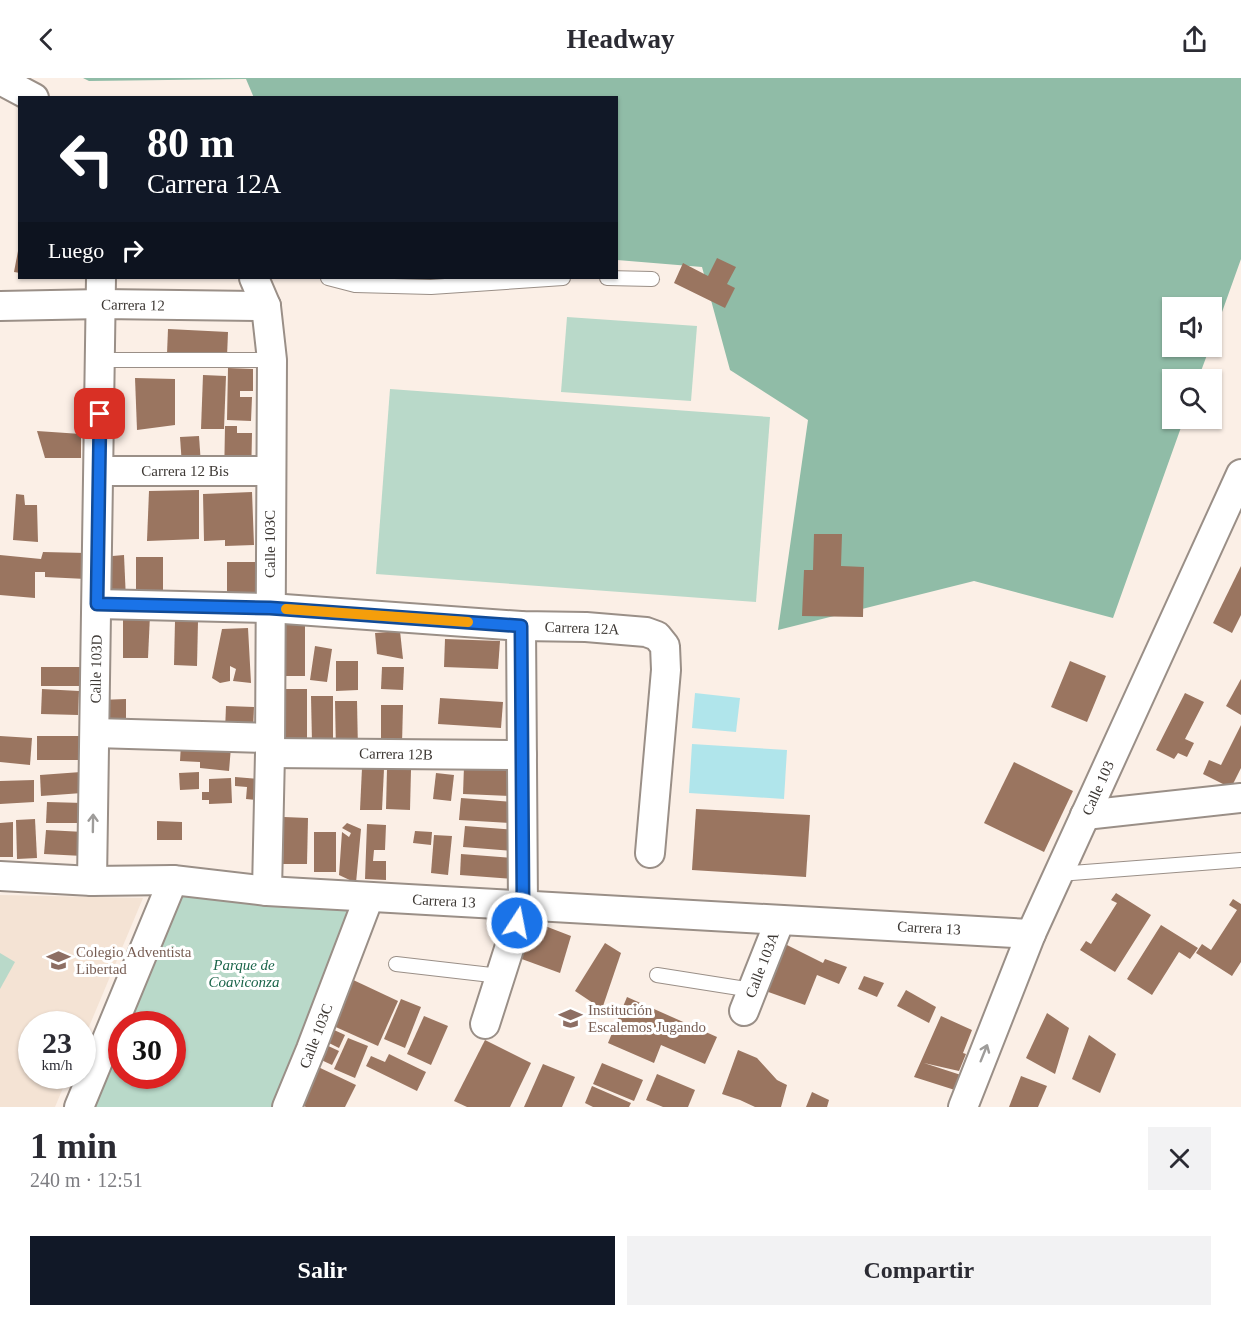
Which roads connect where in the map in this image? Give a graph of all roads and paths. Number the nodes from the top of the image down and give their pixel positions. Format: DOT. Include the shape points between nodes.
graph roads {
  1 [pos="0,80"];
  2 [pos="30,96"];
  3 [pos="618,278"];
  4 [pos="254,279"];
  5 [pos="332,279"];
  6 [pos="548,279"];
  7 [pos="652,279"];
  8 [pos="102,291"];
  9 [pos="0,306"];
  10 [pos="266,306"];
  11 [pos="101,360"];
  12 [pos="272,360"];
  13 [pos="99,471"];
  14 [pos="270,471"];
  15 [pos="1241,474"];
  16 [pos="97,604"];
  17 [pos="270,608"];
  18 [pos="521,626"];
  19 [pos="95,733"];
  20 [pos="270,745"];
  21 [pos="522,755"];
  22 [pos="1241,798"];
  23 [pos="1085,815"];
  24 [pos="650,853"];
  25 [pos="1241,860"];
  26 [pos="1059,874"];
  27 [pos="0,876"];
  28 [pos="173,880"];
  29 [pos="92,881"];
  30 [pos="267,891"];
  31 [pos="369,897"];
  32 [pos="523,905"];
  33 [pos="780,920"];
  34 [pos="1031,934"];
  35 [pos="396,964"];
  36 [pos="657,975"];
  37 [pos="500,976"];
  38 [pos="748,1001"];
  39 [pos="484,1024"];
  40 [pos="80,1107"];
  41 [pos="287,1107"];
  42 [pos="963,1107"];
  1 -- 2 [label="street"];
  3 -- 7 [label="lane"];
  4 -- 10 [label="street, Calle 103C"];
  5 -- 6 [label="lane" via="355,285 431,287"];
  8 -- 9 [label="street, Carrera 12"];
  8 -- 10 [label="street, Carrera 12"];
  8 -- 11 [label="street, Calle 103D"];
  10 -- 12 [label="street, Calle 103C"];
  11 -- 12 [label="lane"];
  11 -- 13 [label="street, Calle 103D"];
  12 -- 14 [label="street, Calle 103C"];
  13 -- 14 [label="street, Carrera 12 Bis"];
  13 -- 16 [label="street, Calle 103D"];
  14 -- 17 [label="street, Calle 103C"];
  15 -- 23 [label="street, Calle 103"];
  16 -- 17 [label="street, Carrera 12A"];
  16 -- 19 [label="street, Calle 103D"];
  17 -- 18 [label="street, Carrera 12A"];
  17 -- 20 [label="street, Calle 103C"];
  18 -- 21 [label="street"];
  18 -- 24 [label="street, Carrera 12A" via="646,632 657,636 665,646"];
  19 -- 20 [label="street, Carrera 12B"];
  29 -- 19 [label="street, Calle 103D, one-way"];
  20 -- 21 [label="street, Carrera 12B"];
  20 -- 30 [label="street, Calle 103C"];
  21 -- 32 [label="street"];
  22 -- 23 [label="street"];
  23 -- 26 [label="street, Calle 103"];
  25 -- 26 [label="lane"];
  26 -- 34 [label="street, Calle 103"];
  27 -- 29 [label="street, Carrera 13"];
  28 -- 29 [label="street, Carrera 13"];
  28 -- 30 [label="street, Carrera 13"];
  28 -- 40 [label="street"];
  30 -- 31 [label="street, Carrera 13"];
  31 -- 32 [label="street, Carrera 13"];
  31 -- 41 [label="street, Calle 103C"];
  32 -- 33 [label="street, Carrera 13"];
  32 -- 37 [label="street"];
  33 -- 34 [label="street, Carrera 13"];
  33 -- 38 [label="street, Calle 103A"];
  42 -- 34 [label="street, Calle 103, one-way"];
  35 -- 37 [label="lane"];
  36 -- 38 [label="lane"];
  37 -- 39 [label="street"];
}
